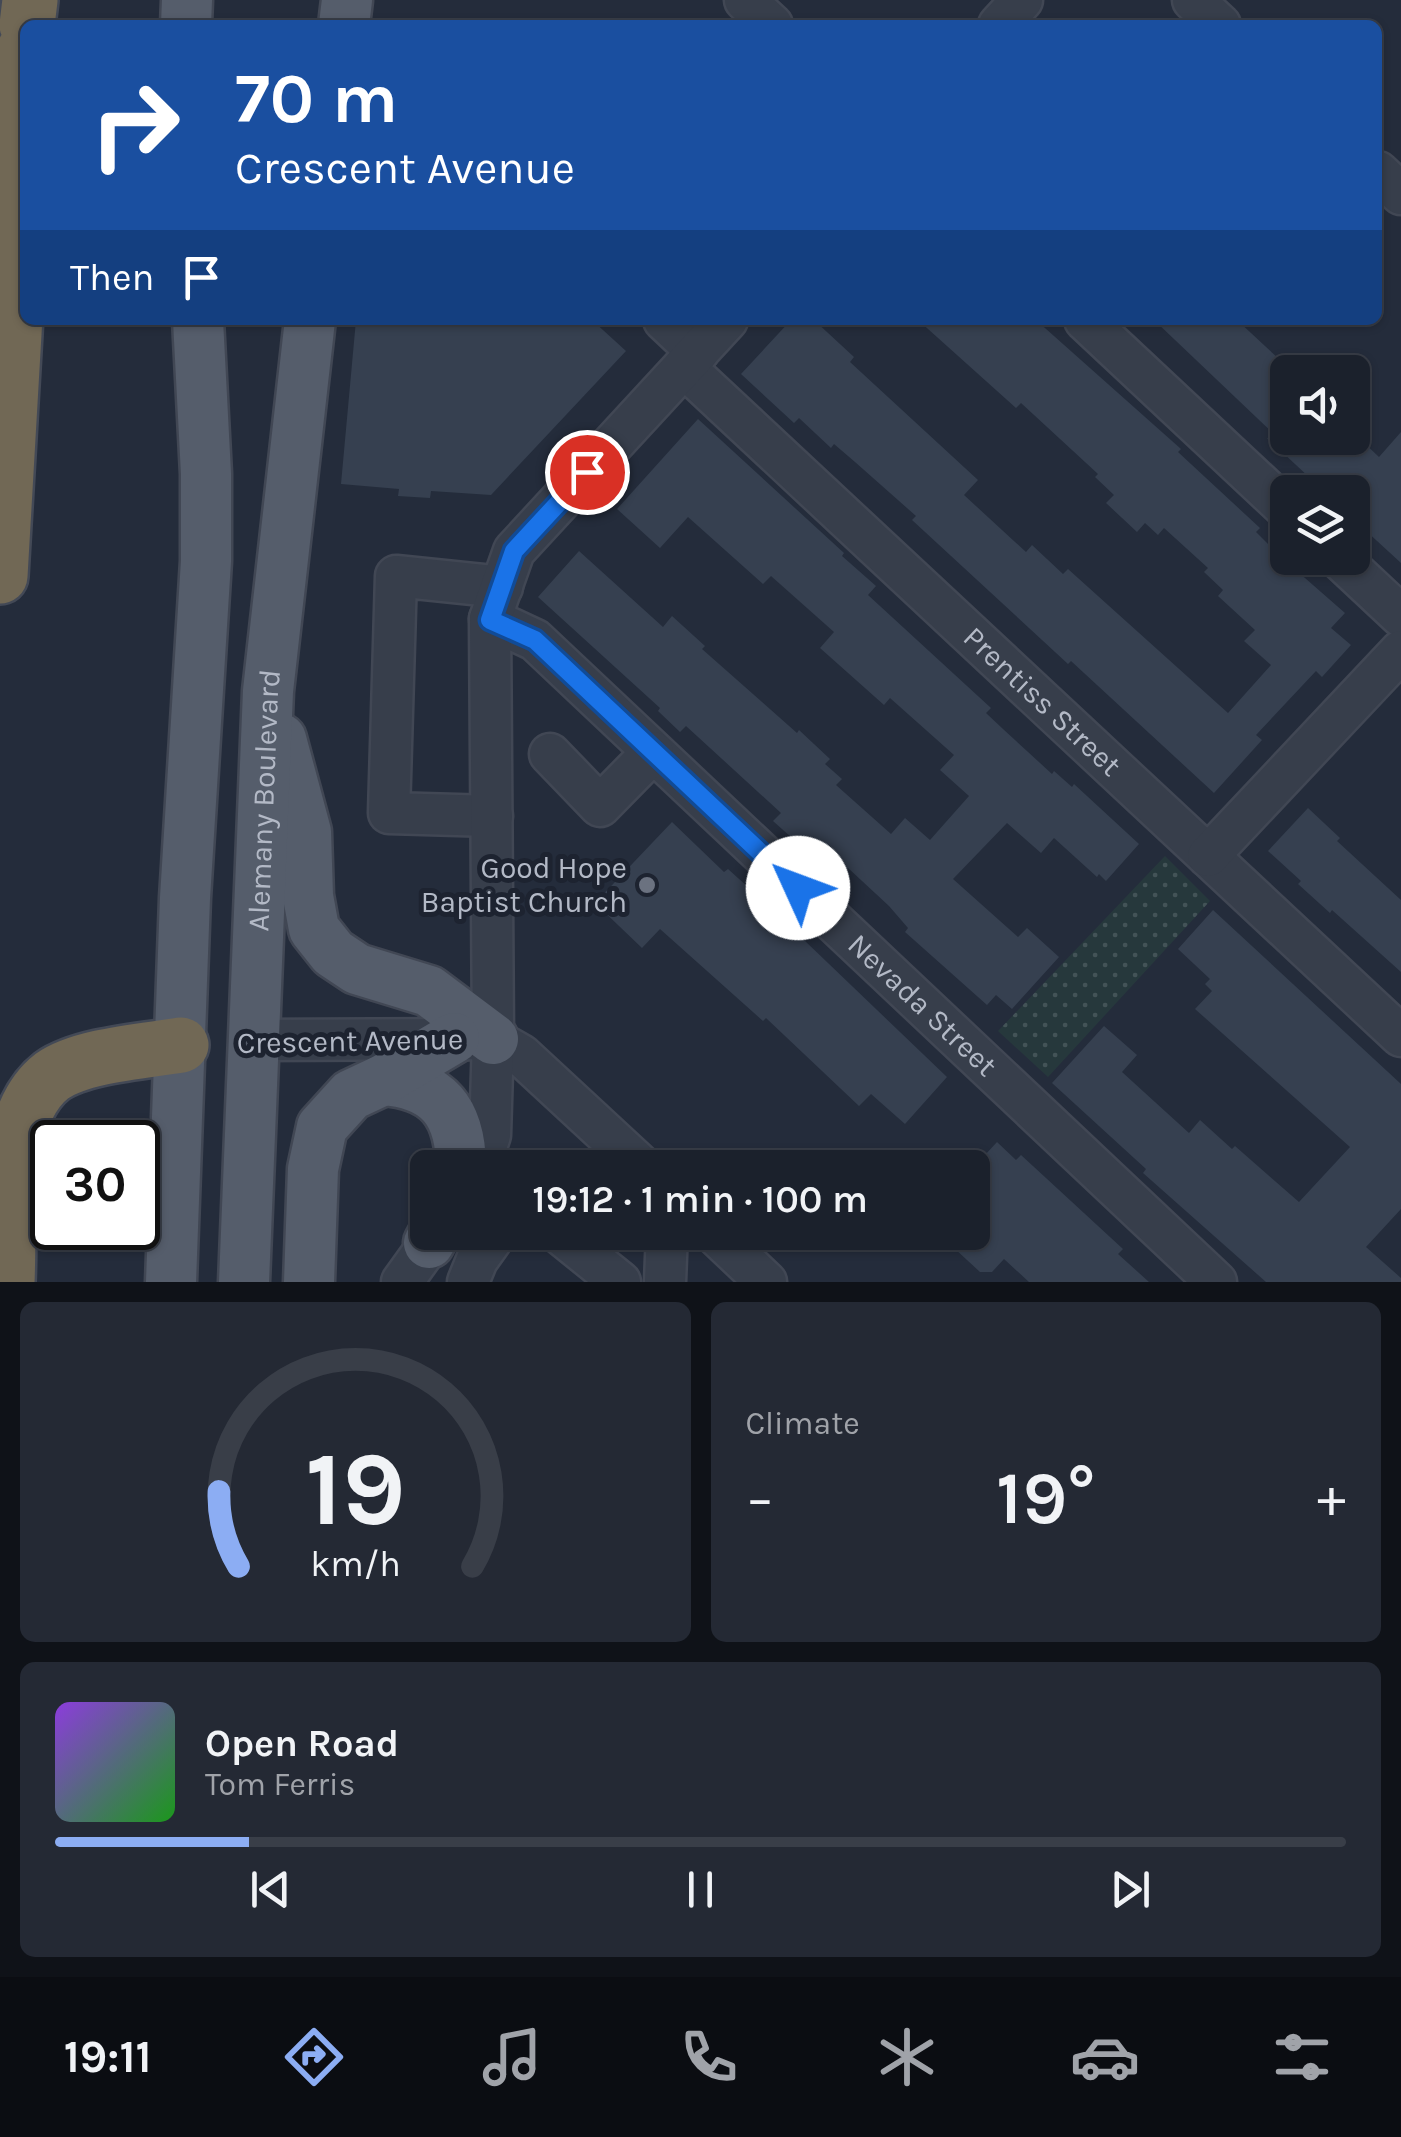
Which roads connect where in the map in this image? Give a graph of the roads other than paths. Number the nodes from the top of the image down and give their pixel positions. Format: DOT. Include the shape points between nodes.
graph roads {
  1 [pos="746,0"];
  2 [pos="1022,0"];
  3 [pos="1193,0"];
  4 [pos="767,20"];
  5 [pos="1004,20"];
  6 [pos="1215,20"];
  7 [pos="20,98"];
  8 [pos="1382,176"];
  9 [pos="1401,194"];
  10 [pos="20,230"];
  11 [pos="0,294"];
  12 [pos="198,325"];
  13 [pos="309,325"];
  14 [pos="667,325"];
  15 [pos="722,325"];
  16 [pos="1090,325"];
  17 [pos="691,359"];
  18 [pos="1270,493"];
  19 [pos="1357,575"];
  20 [pos="0,576"];
  21 [pos="496,603"];
  22 [pos="1401,616"];
  23 [pos="1401,650"];
  24 [pos="268,691"];
  25 [pos="653,752"];
  26 [pos="550,754"];
  27 [pos="492,816"];
  28 [pos="1208,856"];
  29 [pos="1401,1036"];
  30 [pos="474,1039"];
  31 [pos="252,1040"];
  32 [pos="181,1045"];
  33 [pos="383,1080"];
  34 [pos="461,1150"];
  35 [pos="485,1150"];
  36 [pos="623,1150"];
  37 [pos="484,1250"];
  38 [pos="562,1250"];
  39 [pos="581,1250"];
  40 [pos="666,1250"];
  41 [pos="732,1250"];
  42 [pos="7,1282"];
  43 [pos="171,1282"];
  44 [pos="244,1282"];
  45 [pos="309,1282"];
  46 [pos="468,1282"];
  47 [pos="563,1282"];
  48 [pos="620,1282"];
  49 [pos="665,1282"];
  50 [pos="766,1282"];
  51 [pos="1216,1282"];
  1 -- 4 [label="street"];
  2 -- 5 [label="street"];
  3 -- 6 [label="street"];
  7 -- 11 [label="highway"];
  8 -- 9 [label="street"];
  10 -- 20 [label="highway"];
  12 -- 32 [label="main road" via="206,561"];
  13 -- 24 [label="main road, Alemany Boulevard"];
  14 -- 17 [label="street, Prentiss Street"];
  15 -- 17 [label="street, Crescent Avenue"];
  16 -- 18 [label="street"];
  17 -- 21 [label="street, Crescent Avenue" via="514,551"];
  17 -- 28 [label="street, Prentiss Street"];
  19 -- 22 [label="street"];
  21 -- 25 [label="street, Nevada Street"];
  21 -- 27 [label="street, Crescent Avenue"];
  21 -- 27 [label="street, Nevada Street" via="396,576 389,813"];
  23 -- 28 [label="street"];
  24 -- 30 [label="main road" via="306,832 314,930 332,953 357,968 429,990"];
  24 -- 31 [label="main road, Alemany Boulevard"];
  25 -- 26 [label="street" via="600,806"];
  25 -- 51 [label="street, Nevada Street"];
  27 -- 30 [label="street, Crescent Avenue"];
  28 -- 29 [label="street, Prentiss Street"];
  30 -- 31 [label="street, Crescent Avenue"];
  30 -- 33 [label="main road"];
  30 -- 35 [label="street" via="490,1135"];
  30 -- 36 [label="street" via="521,1056"];
  31 -- 32 [label="main road, Crescent Avenue"];
  31 -- 44 [label="main road, Alemany Boulevard"];
  32 -- 42 [label="highway" via="54,1074 29,1100 10,1174"];
  32 -- 43 [label="main road"];
  33 -- 34 [label="main road" via="421,1088 443,1104"];
  33 -- 45 [label="main road" via="352,1095 322,1127 313,1169"];
  37 -- 46 [label="street"];
  38 -- 47 [label="street"];
  39 -- 48 [label="street"];
  40 -- 49 [label="street"];
  41 -- 50 [label="street"];
}
